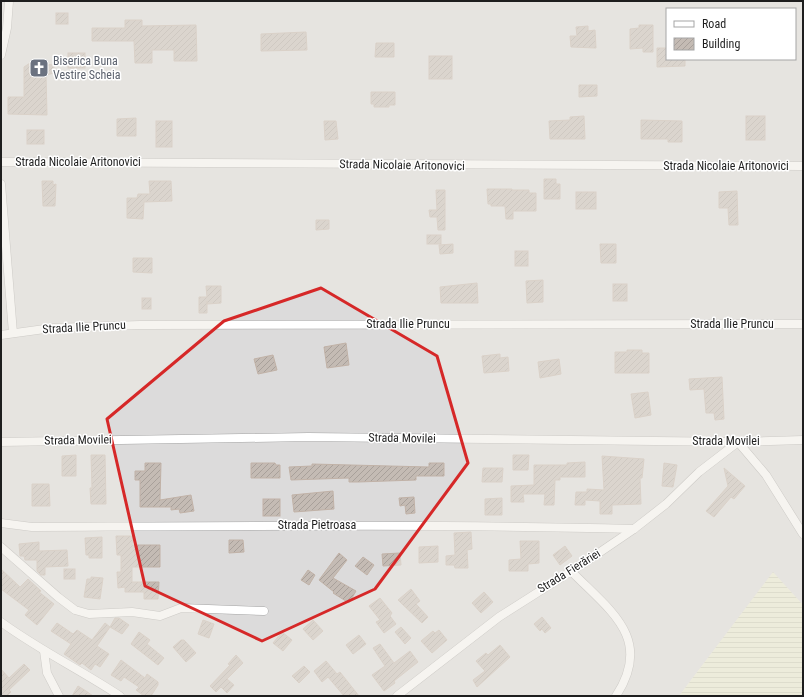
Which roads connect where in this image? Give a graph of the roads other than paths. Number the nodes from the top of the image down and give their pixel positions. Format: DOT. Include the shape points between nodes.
graph roads {
  1 [pos="9,1"];
  2 [pos="1,55"];
  3 [pos="1,162"];
  4 [pos="803,166"];
  5 [pos="1,184"];
  6 [pos="803,324"];
  7 [pos="13,333"];
  8 [pos="1,335"];
  9 [pos="803,440"];
  10 [pos="1,442"];
  11 [pos="738,442"];
  12 [pos="1,523"];
  13 [pos="800,523"];
  14 [pos="634,529"];
  15 [pos="803,534"];
  16 [pos="1,547"];
  17 [pos="571,571"];
  18 [pos="264,611"];
  19 [pos="1,622"];
  20 [pos="44,651"];
  21 [pos="59,696"];
  22 [pos="120,696"];
  23 [pos="397,696"];
  24 [pos="616,696"];
  1 -- 2 [label="street"];
  3 -- 4 [label="street, Strada Nicolaie Aritonovici"];
  5 -- 7 [label="street"];
  6 -- 7 [label="street, Strada Ilie Pruncu" via="147,325 52,328"];
  7 -- 8 [label="street, Strada Ilie Pruncu"];
  9 -- 11 [label="street, Strada Movilei"];
  10 -- 11 [label="street, Strada Movilei" via="308,437"];
  11 -- 13 [label="street" via="766,475"];
  11 -- 14 [label="street, Strada Fierăriei" via="699,472 666,504"];
  12 -- 14 [label="street, Strada Pietroasa" via="32,527 243,525"];
  13 -- 15 [label="street"];
  14 -- 17 [label="street, Strada Fierăriei"];
  16 -- 18 [label="street" via="75,610 89,614 132,612 160,616 181,608"];
  17 -- 23 [label="street, Strada Fierăriei" via="499,617"];
  17 -- 24 [label="street" via="626,631 631,648 629,668"];
  19 -- 20 [label="street"];
  20 -- 21 [label="street" via="47,673"];
  20 -- 22 [label="street"];
}
